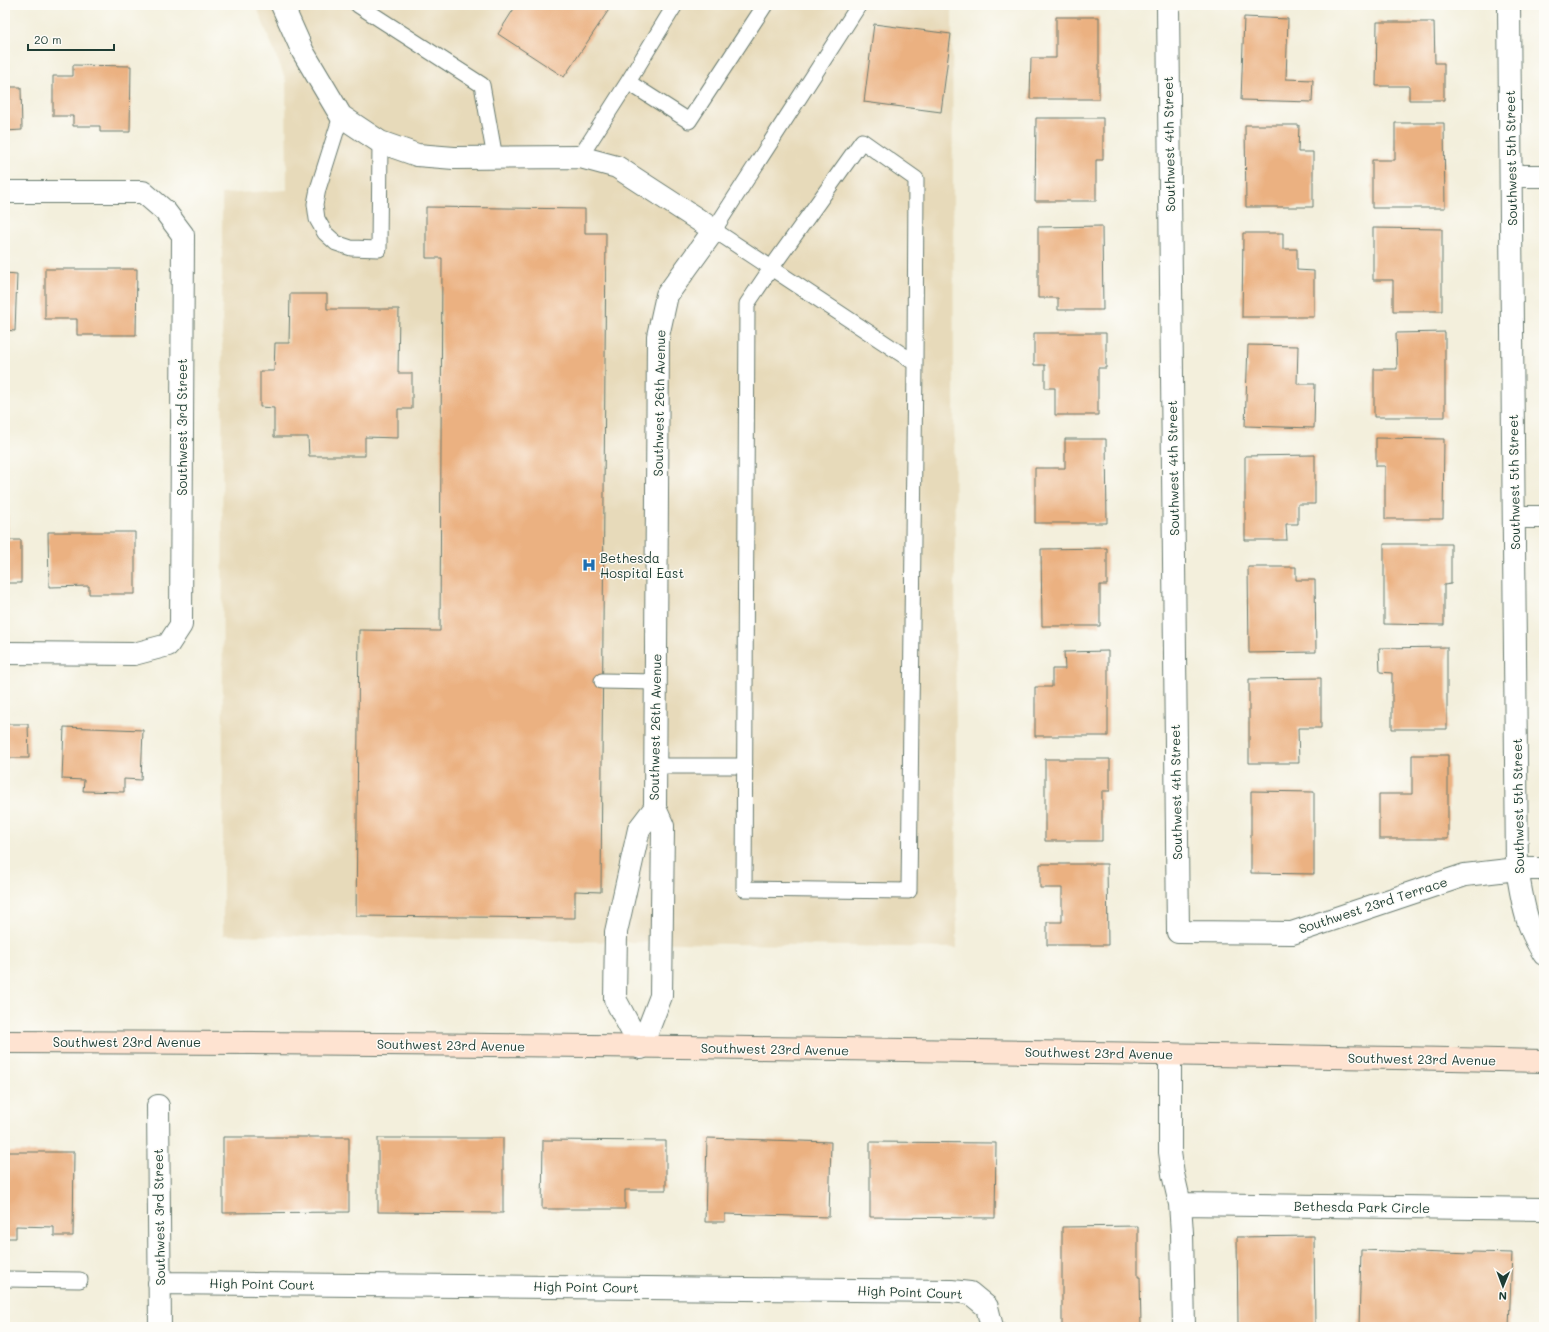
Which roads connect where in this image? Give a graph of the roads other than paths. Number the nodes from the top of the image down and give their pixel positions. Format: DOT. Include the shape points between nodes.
graph roads {
  1 [pos="282,5"];
  2 [pos="358,5"];
  3 [pos="765,5"];
  4 [pos="859,5"];
  5 [pos="1168,5"];
  6 [pos="1509,5"];
  7 [pos="672,6"];
  8 [pos="628,82"];
  9 [pos="342,116"];
  10 [pos="380,142"];
  11 [pos="580,157"];
  12 [pos="495,158"];
  13 [pos="1511,176"];
  14 [pos="1544,176"];
  15 [pos="5,192"];
  16 [pos="714,230"];
  17 [pos="772,267"];
  18 [pos="915,363"];
  19 [pos="1514,516"];
  20 [pos="1544,517"];
  21 [pos="5,653"];
  22 [pos="602,681"];
  23 [pos="656,682"];
  24 [pos="654,766"];
  25 [pos="745,766"];
  26 [pos="655,808"];
  27 [pos="1544,869"];
  28 [pos="1517,870"];
  29 [pos="1178,932"];
  30 [pos="1544,954"];
  31 [pos="5,1042"];
  32 [pos="641,1048"];
  33 [pos="1170,1054"];
  34 [pos="1544,1061"];
  35 [pos="158,1106"];
  36 [pos="1180,1204"];
  37 [pos="1544,1209"];
  38 [pos="5,1279"];
  39 [pos="80,1280"];
  40 [pos="159,1283"];
  41 [pos="160,1327"];
  42 [pos="992,1327"];
  43 [pos="1184,1327"];
  1 -- 9 [label="street" via="303,52"];
  2 -- 12 [label="lane" via="482,85"];
  3 -- 8 [label="lane" via="689,121"];
  4 -- 16 [label="lane"];
  5 -- 29 [label="street, Southwest 4th Street"];
  6 -- 13 [label="street, Southwest 5th Street"];
  7 -- 8 [label="lane"];
  8 -- 11 [label="lane"];
  9 -- 10 [label="street"];
  9 -- 10 [label="lane" via="315,204 317,219 325,233 336,243 351,248 379,249"];
  10 -- 12 [label="street" via="417,155"];
  11 -- 12 [label="street"];
  11 -- 16 [label="street" via="616,167"];
  13 -- 14 [label="street"];
  13 -- 19 [label="street, Southwest 5th Street"];
  15 -- 21 [label="street, Southwest 3rd Street" via="143,192 165,211 183,235 181,625 168,645 134,654"];
  16 -- 17 [label="lane"];
  16 -- 23 [label="street, Southwest 26th Avenue" via="667,295 658,336"];
  17 -- 18 [label="lane"];
  17 -- 18 [label="lane" via="862,141 916,179"];
  17 -- 25 [label="lane" via="747,304"];
  18 -- 25 [label="lane" via="909,891 744,889"];
  19 -- 20 [label="street"];
  19 -- 28 [label="street, Southwest 5th Street"];
  22 -- 23 [label="lane"];
  23 -- 24 [label="street, Southwest 26th Avenue"];
  24 -- 25 [label="lane"];
  24 -- 26 [label="street, Southwest 26th Avenue"];
  26 -- 32 [label="street, Southwest 26th Avenue" via="663,826 661,996"];
  26 -- 32 [label="street, Southwest 26th Avenue" via="639,829 616,932 615,1000"];
  27 -- 28 [label="street, Southwest 23rd Terrace"];
  28 -- 29 [label="street, Southwest 23rd Terrace" via="1465,875 1292,933"];
  28 -- 30 [label="street, Southwest 5th Street" via="1525,915"];
  31 -- 32 [label="street, Southwest 23rd Avenue"];
  32 -- 33 [label="street, Southwest 23rd Avenue"];
  33 -- 34 [label="street, Southwest 23rd Avenue"];
  33 -- 36 [label="street" via="1170,1152"];
  35 -- 40 [label="street, Southwest 3rd Street"];
  36 -- 37 [label="street, Bethesda Park Circle"];
  36 -- 43 [label="street"];
  38 -- 39 [label="lane"];
  40 -- 41 [label="street, Southwest 3rd Street"];
  40 -- 42 [label="street, High Point Court" via="951,1291 970,1293 986,1307"];
}
